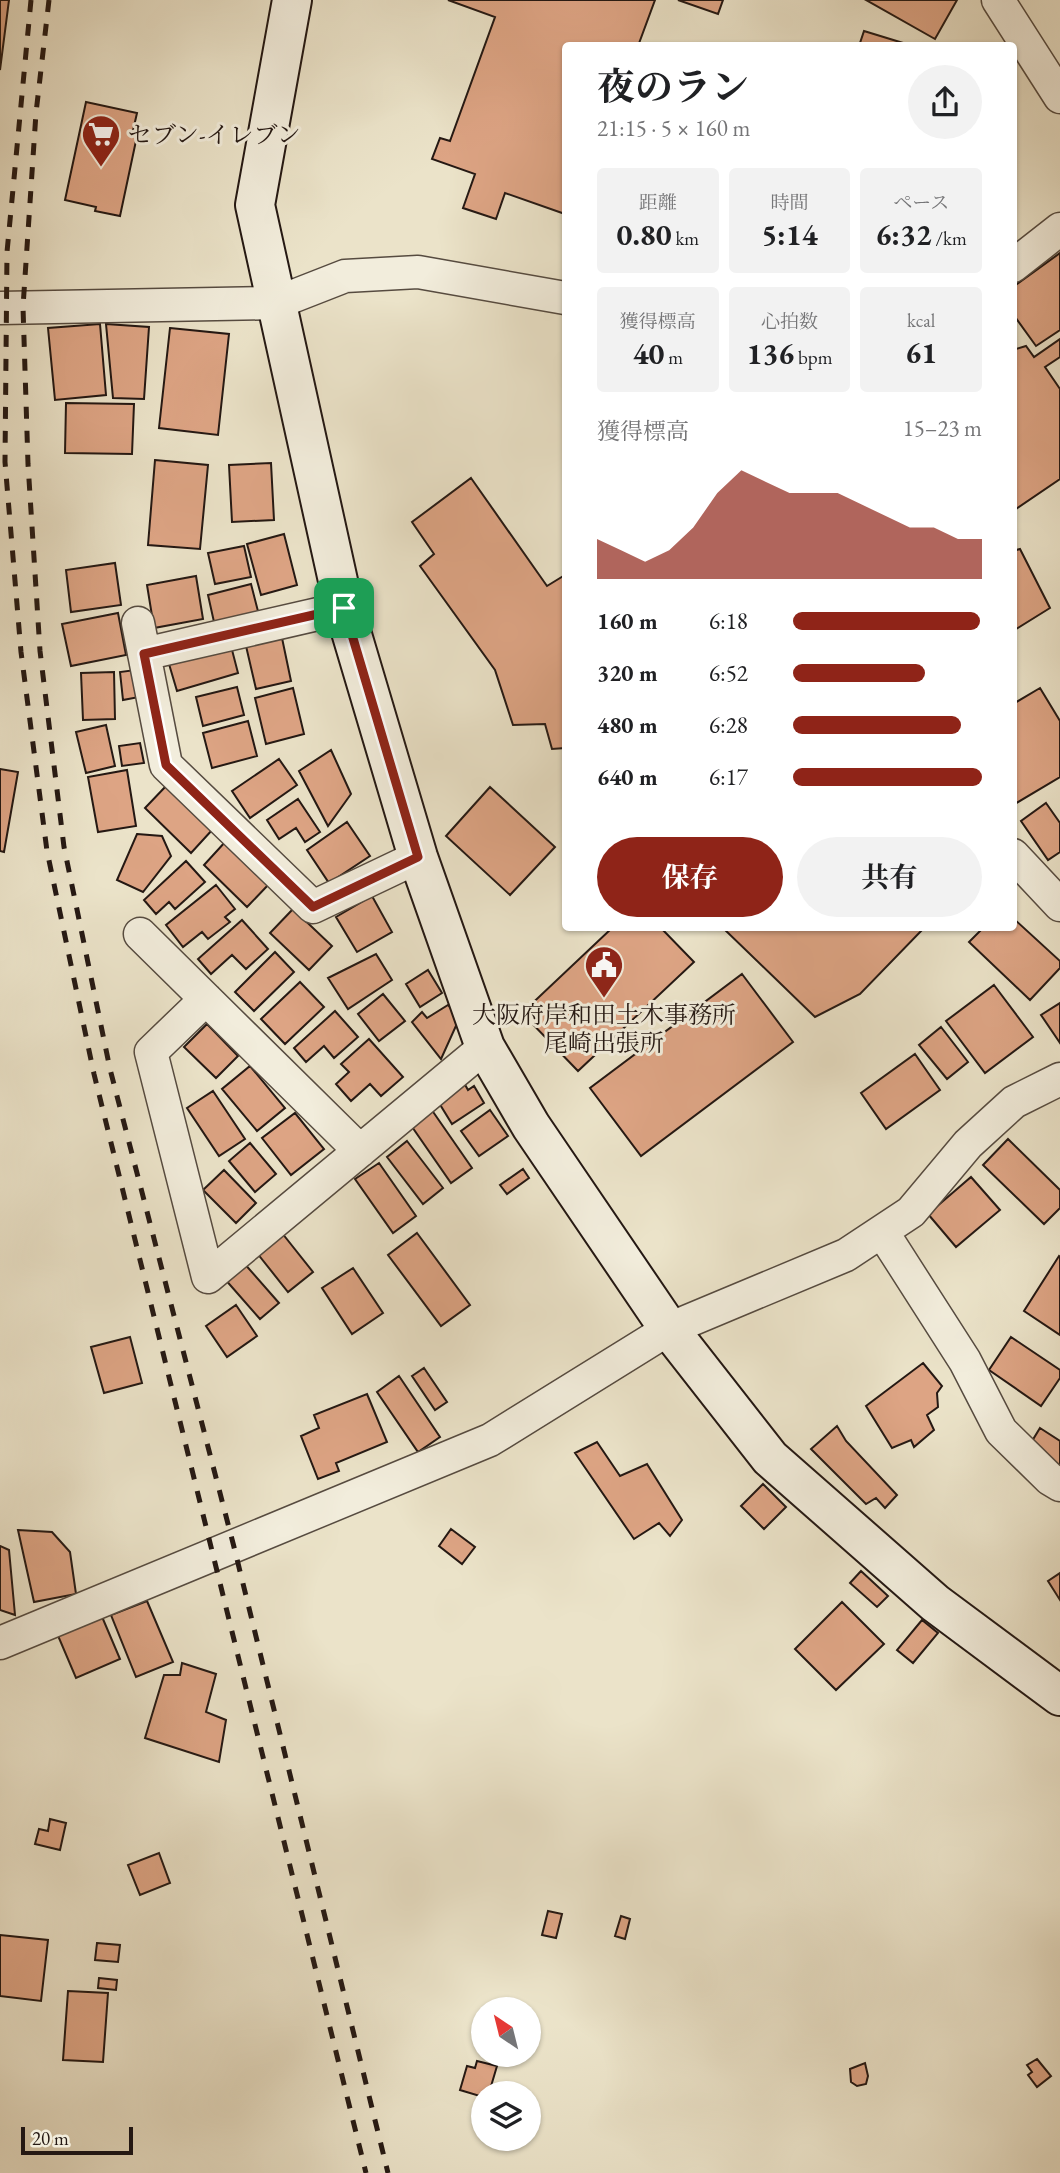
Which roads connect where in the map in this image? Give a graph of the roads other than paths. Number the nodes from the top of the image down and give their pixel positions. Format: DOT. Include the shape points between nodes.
graph roads {
  1 [pos="292,0"];
  2 [pos="998,0"];
  3 [pos="1060,97"];
  4 [pos="1060,229"];
  5 [pos="1017,262"];
  6 [pos="562,297"];
  7 [pos="276,303"];
  8 [pos="0,308"];
  9 [pos="344,608"];
  10 [pos="138,623"];
  11 [pos="144,654"];
  12 [pos="418,857"];
  13 [pos="1017,859"];
  14 [pos="1060,905"];
  15 [pos="140,934"];
  16 [pos="206,999"];
  17 [pos="485,1047"];
  18 [pos="1060,1079"];
  19 [pos="360,1151"];
  20 [pos="883,1233"];
  21 [pos="669,1329"];
  22 [pos="1060,1485"];
  23 [pos="0,1643"];
  24 [pos="1060,1696"];
  1 -- 7 [label="street" via="255,205"];
  2 -- 3 [label="street"];
  4 -- 5 [label="street"];
  6 -- 7 [label="street" via="418,272 345,276"];
  7 -- 8 [label="street"];
  7 -- 9 [label="street"];
  9 -- 11 [label="street"];
  9 -- 12 [label="street"];
  10 -- 11 [label="street"];
  11 -- 12 [label="street" via="166,765 313,907"];
  12 -- 17 [label="street"];
  13 -- 14 [label="street"];
  15 -- 16 [label="street"];
  16 -- 19 [label="street"];
  16 -- 19 [label="street" via="151,1052 208,1277"];
  17 -- 19 [label="street"];
  17 -- 21 [label="street" via="531,1126"];
  18 -- 20 [label="street" via="1014,1101 968,1144 911,1212"];
  20 -- 21 [label="street" via="846,1255"];
  20 -- 22 [label="street" via="965,1361 1001,1431"];
  21 -- 23 [label="street" via="490,1440"];
  21 -- 24 [label="street" via="770,1458 935,1603"];
}
